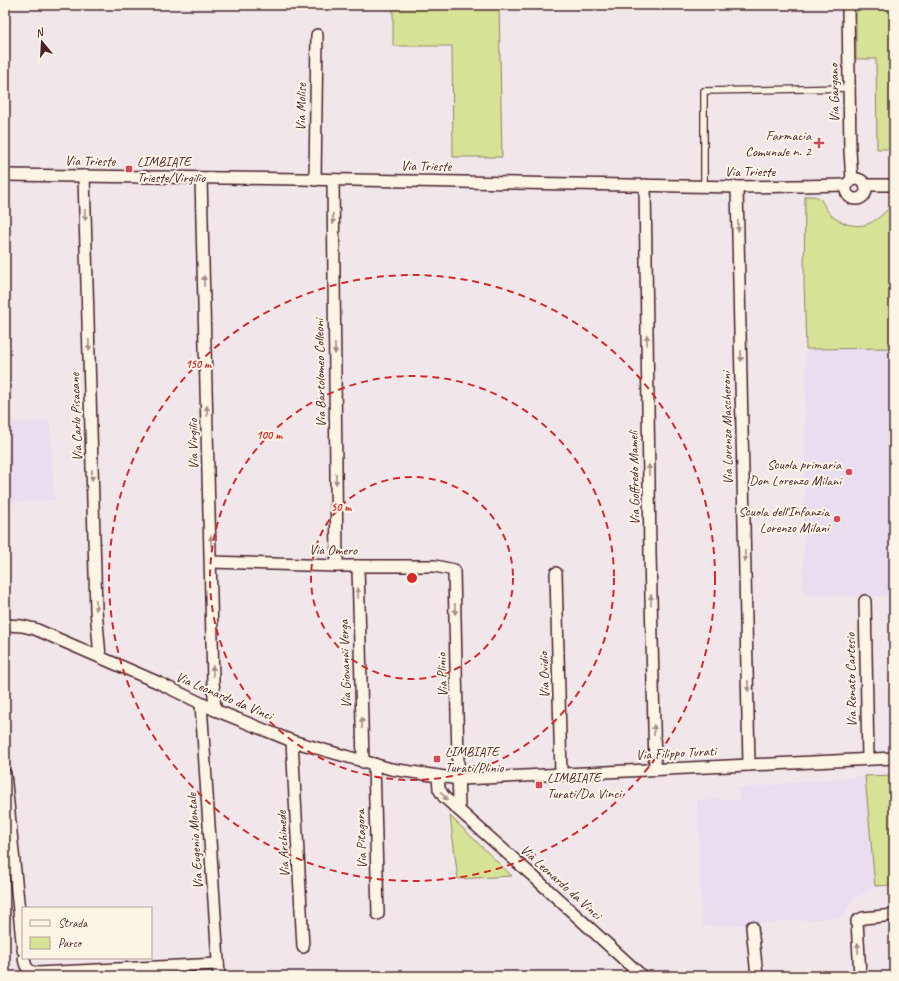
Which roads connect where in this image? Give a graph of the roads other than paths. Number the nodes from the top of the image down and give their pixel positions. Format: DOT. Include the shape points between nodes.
graph roads {
  1 [pos="848,5"];
  2 [pos="317,35"];
  3 [pos="849,88"];
  4 [pos="5,175"];
  5 [pos="84,176"];
  6 [pos="201,178"];
  7 [pos="315,180"];
  8 [pos="333,180"];
  9 [pos="850,182"];
  10 [pos="645,185"];
  11 [pos="866,185"];
  12 [pos="894,185"];
  13 [pos="704,186"];
  14 [pos="737,187"];
  15 [pos="211,562"];
  16 [pos="337,566"];
  17 [pos="358,566"];
  18 [pos="454,570"];
  19 [pos="556,573"];
  20 [pos="865,601"];
  21 [pos="5,624"];
  22 [pos="100,656"];
  23 [pos="201,704"];
  24 [pos="215,710"];
  25 [pos="292,741"];
  26 [pos="894,758"];
  27 [pos="868,760"];
  28 [pos="368,763"];
  29 [pos="749,765"];
  30 [pos="655,769"];
  31 [pos="5,774"];
  32 [pos="561,775"];
  33 [pos="438,776"];
  34 [pos="459,779"];
  35 [pos="459,810"];
  36 [pos="378,914"];
  37 [pos="894,915"];
  38 [pos="752,927"];
  39 [pos="22,940"];
  40 [pos="303,947"];
  41 [pos="24,959"];
  42 [pos="218,964"];
  43 [pos="219,976"];
  44 [pos="642,976"];
  45 [pos="757,976"];
  46 [pos="860,976"];
  1 -- 3 [label="street, Via Gargano"];
  2 -- 7 [label="street, Via Molise"];
  3 -- 9 [label="street, Via Gargano"];
  3 -- 13 [label="lane" via="704,91"];
  4 -- 5 [label="street, Via Trieste"];
  5 -- 6 [label="street, Via Trieste"];
  5 -- 22 [label="street, Via Carlo Pisacane, one-way" via="96,610"];
  6 -- 7 [label="street, Via Trieste"];
  15 -- 6 [label="street, Via Virgilio, one-way"];
  7 -- 8 [label="street, Via Trieste"];
  8 -- 10 [label="street, Via Trieste"];
  8 -- 16 [label="street, Via Bartolomeo Colleoni, one-way"];
  9 -- 11 [label="street, Via Trieste" via="860,180"];
  9 -- 11 [label="street" via="846,192 854,199 865,195"];
  9 -- 14 [label="street, Via Trieste"];
  10 -- 13 [label="street, Via Trieste"];
  30 -- 10 [label="street, Via Goffredo Mameli, one-way"];
  11 -- 12 [label="street, Via Trieste"];
  13 -- 14 [label="street, Via Trieste"];
  14 -- 29 [label="street, Via Lorenzo Mascheroni, one-way"];
  15 -- 16 [label="street, Via Omero"];
  24 -- 15 [label="street, Via Virgilio, one-way"];
  16 -- 17 [label="street, Via Omero"];
  17 -- 18 [label="street, Via Omero" via="435,566"];
  28 -- 17 [label="street, Via Giovanni Verga, one-way"];
  18 -- 34 [label="street, Via Plinio, one-way"];
  19 -- 32 [label="street, Via Ovidio"];
  20 -- 27 [label="street, Via Renato Cartesio"];
  21 -- 22 [label="street, Via Leonardo da Vinci" via="34,629"];
  22 -- 23 [label="street, Via Leonardo da Vinci"];
  23 -- 24 [label="street, Via Leonardo da Vinci"];
  23 -- 42 [label="street, Via Eugenio Montale"];
  24 -- 25 [label="street, Via Leonardo da Vinci"];
  25 -- 28 [label="street, Via Leonardo da Vinci"];
  25 -- 40 [label="street, Via Archimede"];
  26 -- 27 [label="street, Via Filippo Turati"];
  27 -- 29 [label="street, Via Filippo Turati"];
  28 -- 33 [label="street, Via Leonardo da Vinci"];
  28 -- 36 [label="street, Via Pitagora"];
  29 -- 30 [label="street, Via Filippo Turati"];
  30 -- 32 [label="street, Via Filippo Turati"];
  31 -- 39 [label="street"];
  32 -- 34 [label="street, Via Filippo Turati"];
  33 -- 34 [label="street, Via Leonardo da Vinci"];
  33 -- 35 [label="street, Via Leonardo da Vinci, one-way" via="438,785 444,797"];
  34 -- 35 [label="street"];
  35 -- 44 [label="street, Via Leonardo da Vinci"];
  46 -- 37 [label="street, one-way" via="858,920"];
  38 -- 45 [label="street"];
  41 -- 42 [label="street" via="28,970 37,973"];
  42 -- 43 [label="street, Via Eugenio Montale"];
}
